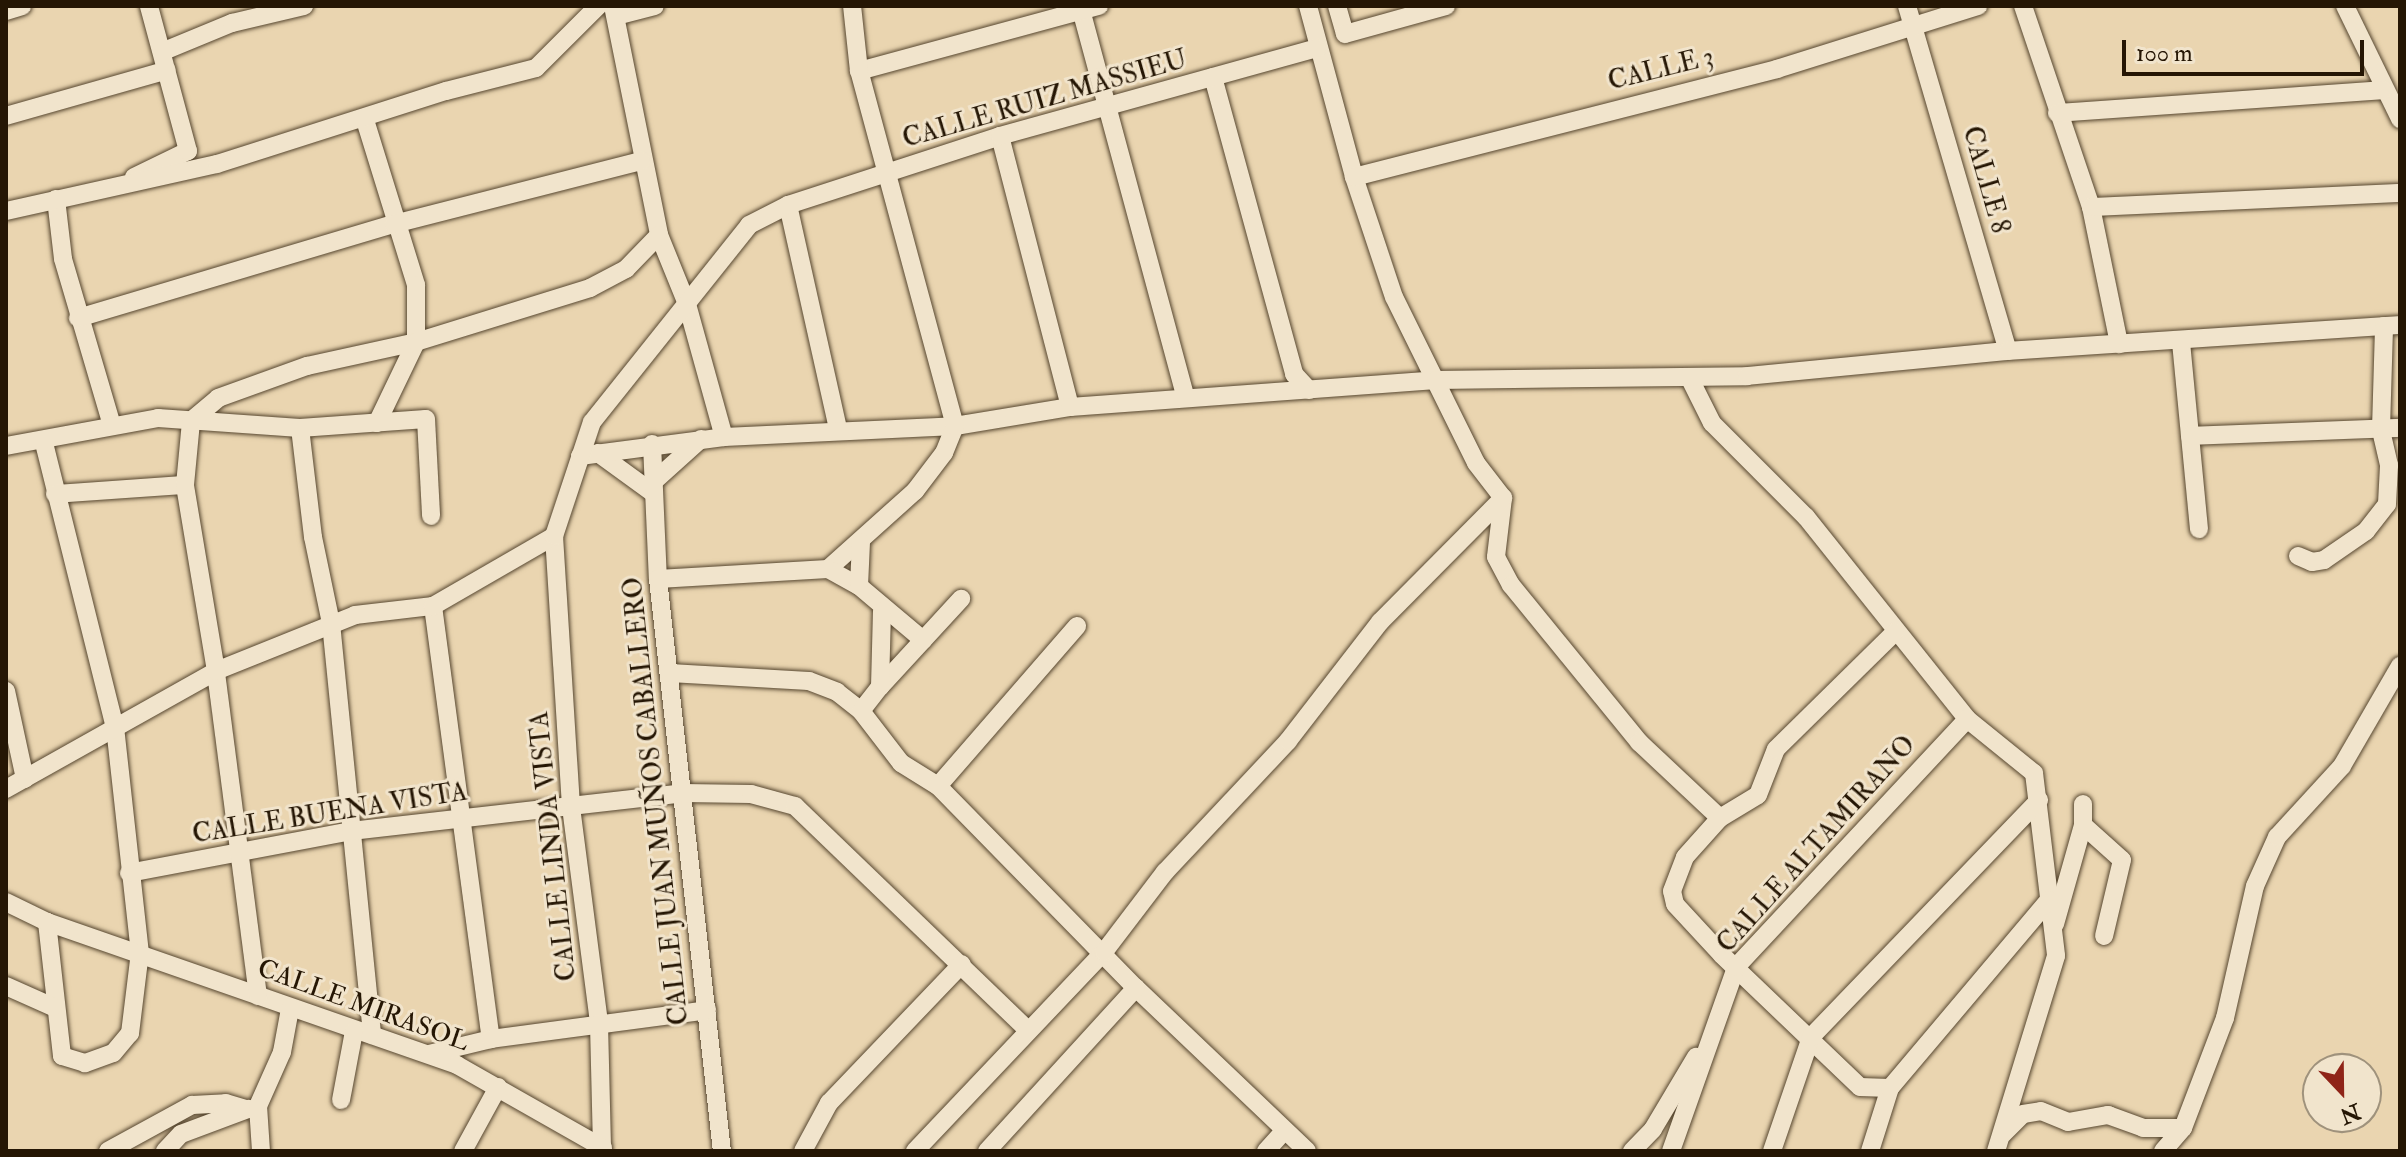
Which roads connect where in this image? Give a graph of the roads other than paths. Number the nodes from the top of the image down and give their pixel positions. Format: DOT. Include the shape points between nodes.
graph roads {
  1 [pos="22,6"];
  2 [pos="149,6"];
  3 [pos="304,6"];
  4 [pos="598,6"];
  5 [pos="655,6"];
  6 [pos="852,6"];
  7 [pos="1308,6"];
  8 [pos="1337,6"];
  9 [pos="1446,6"];
  10 [pos="1978,6"];
  11 [pos="2023,6"];
  12 [pos="2345,6"];
  13 [pos="1087,8"];
  14 [pos="6,11"];
  15 [pos="615,11"];
  16 [pos="1909,15"];
  17 [pos="1317,48"];
  18 [pos="165,60"];
  19 [pos="859,71"];
  20 [pos="1213,77"];
  21 [pos="2383,90"];
  22 [pos="1105,110"];
  23 [pos="2057,113"];
  24 [pos="6,116"];
  25 [pos="2400,119"];
  26 [pos="365,120"];
  27 [pos="1000,136"];
  28 [pos="641,161"];
  29 [pos="888,173"];
  30 [pos="1354,177"];
  31 [pos="119,189"];
  32 [pos="2400,193"];
  33 [pos="56,199"];
  34 [pos="788,205"];
  35 [pos="2091,207"];
  36 [pos="6,211"];
  37 [pos="394,224"];
  38 [pos="659,235"];
  39 [pos="687,304"];
  40 [pos="78,318"];
  41 [pos="2392,326"];
  42 [pos="416,342"];
  43 [pos="2181,342"];
  44 [pos="2119,344"];
  45 [pos="2008,351"];
  46 [pos="1689,377"];
  47 [pos="1436,380"];
  48 [pos="1309,390"];
  49 [pos="1186,398"];
  50 [pos="1070,407"];
  51 [pos="191,421"];
  52 [pos="377,423"];
  53 [pos="112,425"];
  54 [pos="955,426"];
  55 [pos="300,428"];
  56 [pos="838,428"];
  57 [pos="2400,428"];
  58 [pos="2381,429"];
  59 [pos="2190,436"];
  60 [pos="724,437"];
  61 [pos="701,439"];
  62 [pos="44,443"];
  63 [pos="652,444"];
  64 [pos="6,446"];
  65 [pos="589,454"];
  66 [pos="185,485"];
  67 [pos="653,488"];
  68 [pos="55,494"];
  69 [pos="1503,498"];
  70 [pos="431,516"];
  71 [pos="2199,529"];
  72 [pos="554,536"];
  73 [pos="861,542"];
  74 [pos="2298,556"];
  75 [pos="828,569"];
  76 [pos="658,579"];
  77 [pos="859,586"];
  78 [pos="961,599"];
  79 [pos="433,606"];
  80 [pos="882,611"];
  81 [pos="1077,626"];
  82 [pos="332,632"];
  83 [pos="1895,632"];
  84 [pos="923,640"];
  85 [pos="2400,666"];
  86 [pos="216,671"];
  87 [pos="670,673"];
  88 [pos="880,687"];
  89 [pos="6,691"];
  90 [pos="861,711"];
  91 [pos="1967,719"];
  92 [pos="115,727"];
  93 [pos="25,779"];
  94 [pos="938,786"];
  95 [pos="6,789"];
  96 [pos="683,793"];
  97 [pos="2039,800"];
  98 [pos="2083,804"];
  99 [pos="571,807"];
  100 [pos="1720,818"];
  101 [pos="458,819"];
  102 [pos="2083,825"];
  103 [pos="351,831"];
  104 [pos="241,853"];
  105 [pos="129,873"];
  106 [pos="2049,900"];
  107 [pos="6,902"];
  108 [pos="47,922"];
  109 [pos="2053,931"];
  110 [pos="2104,936"];
  111 [pos="140,952"];
  112 [pos="1104,952"];
  113 [pos="1729,961"];
  114 [pos="962,964"];
  115 [pos="6,986"];
  116 [pos="1136,988"];
  117 [pos="258,996"];
  118 [pos="53,1007"];
  119 [pos="290,1009"];
  120 [pos="707,1010"];
  121 [pos="599,1024"];
  122 [pos="1028,1030"];
  123 [pos="363,1033"];
  124 [pos="1811,1037"];
  125 [pos="491,1039"];
  126 [pos="428,1054"];
  127 [pos="498,1087"];
  128 [pos="1890,1088"];
  129 [pos="341,1100"];
  130 [pos="252,1108"];
  131 [pos="2183,1128"];
  132 [pos="1284,1131"];
  133 [pos="1998,1144"];
  134 [pos="602,1150"];
  135 [pos="108,1151"];
  136 [pos="165,1151"];
  137 [pos="261,1151"];
  138 [pos="463,1151"];
  139 [pos="722,1151"];
  140 [pos="803,1151"];
  141 [pos="915,1151"];
  142 [pos="987,1151"];
  143 [pos="1266,1151"];
  144 [pos="1307,1151"];
  145 [pos="1632,1151"];
  146 [pos="1671,1151"];
  147 [pos="1772,1151"];
  148 [pos="1870,1151"];
  149 [pos="2163,1151"];
  1 -- 14 [label="street"];
  2 -- 18 [label="street"];
  3 -- 18 [label="street" via="232,23"];
  4 -- 26 [label="street" via="536,68 446,91"];
  5 -- 15 [label="street"];
  6 -- 19 [label="street"];
  7 -- 17 [label="street"];
  8 -- 9 [label="street" via="1345,34"];
  10 -- 16 [label="street, CALLE 3"];
  11 -- 23 [label="street"];
  12 -- 21 [label="street"];
  13 -- 19 [label="street"];
  13 -- 22 [label="street"];
  15 -- 28 [label="street"];
  16 -- 30 [label="street, CALLE 3" via="1777,69"];
  16 -- 45 [label="street, CALLE 8"];
  17 -- 20 [label="street, CALLE RUIZ MASSIEU"];
  17 -- 30 [label="street"];
  18 -- 24 [label="street"];
  18 -- 31 [label="street" via="188,151"];
  19 -- 29 [label="street"];
  20 -- 22 [label="street, CALLE RUIZ MASSIEU"];
  20 -- 48 [label="street" via="1294,374"];
  21 -- 23 [label="street"];
  21 -- 25 [label="street"];
  22 -- 27 [label="street, CALLE RUIZ MASSIEU"];
  22 -- 49 [label="street"];
  23 -- 35 [label="street"];
  26 -- 31 [label="street"];
  26 -- 37 [label="street"];
  27 -- 29 [label="street, CALLE RUIZ MASSIEU"];
  27 -- 50 [label="street"];
  28 -- 37 [label="street"];
  28 -- 38 [label="street"];
  29 -- 34 [label="street, CALLE RUIZ MASSIEU"];
  29 -- 54 [label="street"];
  30 -- 47 [label="street" via="1394,297"];
  31 -- 33 [label="street"];
  32 -- 35 [label="street"];
  33 -- 36 [label="street"];
  33 -- 40 [label="street" via="63,259"];
  34 -- 39 [label="street, CALLE RUIZ MASSIEU" via="749,225"];
  34 -- 56 [label="street"];
  35 -- 44 [label="street"];
  37 -- 40 [label="street"];
  37 -- 42 [label="street" via="416,285"];
  38 -- 39 [label="street"];
  38 -- 42 [label="street" via="626,269 590,288"];
  39 -- 60 [label="street"];
  39 -- 65 [label="street, CALLE RUIZ MASSIEU" via="592,422"];
  40 -- 53 [label="street"];
  41 -- 43 [label="street"];
  41 -- 58 [label="street"];
  42 -- 51 [label="street" via="307,366 218,398"];
  42 -- 52 [label="street"];
  43 -- 44 [label="street"];
  43 -- 59 [label="street"];
  44 -- 45 [label="street"];
  45 -- 46 [label="street"];
  46 -- 47 [label="street"];
  46 -- 83 [label="street" via="1712,423 1806,517"];
  47 -- 48 [label="street"];
  47 -- 69 [label="street" via="1476,463"];
  48 -- 49 [label="street"];
  49 -- 50 [label="street"];
  50 -- 54 [label="street"];
  51 -- 53 [label="street" via="158,418"];
  51 -- 55 [label="street"];
  51 -- 66 [label="street"];
  52 -- 55 [label="street"];
  52 -- 70 [label="street" via="426,419"];
  53 -- 62 [label="street"];
  54 -- 56 [label="street"];
  54 -- 73 [label="street" via="944,453 915,491"];
  55 -- 82 [label="street" via="313,537"];
  56 -- 60 [label="street"];
  57 -- 58 [label="street"];
  58 -- 59 [label="street"];
  58 -- 74 [label="street" via="2389,465 2387,504 2366,531 2324,560"];
  59 -- 71 [label="street"];
  60 -- 61 [label="street"];
  61 -- 63 [label="street"];
  61 -- 67 [label="street"];
  62 -- 64 [label="street"];
  62 -- 68 [label="street"];
  63 -- 65 [label="street"];
  63 -- 67 [label="street, CALLE JUAN MUÑOS CABALLERO"];
  65 -- 67 [label="street"];
  65 -- 72 [label="street, CALLE RUIZ MASSIEU"];
  66 -- 68 [label="street"];
  66 -- 86 [label="street"];
  67 -- 76 [label="street, CALLE JUAN MUÑOS CABALLERO"];
  68 -- 92 [label="street"];
  69 -- 100 [label="street" via="1496,557 1511,585 1639,742"];
  69 -- 112 [label="street" via="1380,622 1288,741 1165,872"];
  72 -- 79 [label="street"];
  72 -- 99 [label="street, CALLE LINDA VISTA"];
  73 -- 75 [label="street"];
  73 -- 77 [label="street"];
  75 -- 76 [label="street"];
  75 -- 77 [label="street"];
  76 -- 87 [label="street, CALLE JUAN MUÑOS CABALLERO"];
  77 -- 80 [label="street"];
  78 -- 84 [label="street"];
  79 -- 82 [label="street" via="355,615"];
  79 -- 101 [label="street"];
  80 -- 84 [label="street"];
  80 -- 88 [label="street"];
  81 -- 94 [label="street"];
  82 -- 86 [label="street"];
  82 -- 103 [label="street"];
  83 -- 91 [label="street"];
  83 -- 100 [label="street" via="1776,749 1758,795"];
  84 -- 88 [label="street"];
  85 -- 131 [label="street" via="2342,766 2277,837 2255,886 2225,1018"];
  86 -- 92 [label="street"];
  86 -- 104 [label="street"];
  87 -- 90 [label="street" via="809,681 837,692"];
  87 -- 96 [label="street, CALLE JUAN MUÑOS CABALLERO"];
  88 -- 90 [label="street"];
  89 -- 93 [label="street"];
  90 -- 94 [label="street" via="901,763"];
  91 -- 97 [label="street" via="2034,773"];
  91 -- 113 [label="street, CALLE ALTAMIRANO"];
  92 -- 93 [label="street"];
  92 -- 105 [label="street"];
  93 -- 95 [label="street"];
  94 -- 112 [label="street"];
  96 -- 99 [label="street, CALLE BUENA VISTA"];
  96 -- 114 [label="street, CALLE BUENA VISTA" via="751,794 795,806"];
  96 -- 120 [label="street, CALLE JUAN MUÑOS CABALLERO"];
  97 -- 106 [label="street"];
  97 -- 124 [label="street"];
  98 -- 102 [label="street"];
  99 -- 101 [label="street, CALLE BUENA VISTA"];
  99 -- 121 [label="street, CALLE LINDA VISTA"];
  100 -- 113 [label="street" via="1685,857 1672,891 1675,904"];
  101 -- 103 [label="street, CALLE BUENA VISTA"];
  101 -- 125 [label="street"];
  102 -- 109 [label="street"];
  102 -- 110 [label="street" via="2122,860"];
  103 -- 104 [label="street, CALLE BUENA VISTA"];
  103 -- 123 [label="street"];
  104 -- 105 [label="street, CALLE BUENA VISTA"];
  104 -- 117 [label="street"];
  105 -- 111 [label="street"];
  106 -- 109 [label="street"];
  106 -- 128 [label="street"];
  107 -- 108 [label="street, CALLE MIRASOL"];
  108 -- 111 [label="street, CALLE MIRASOL"];
  108 -- 118 [label="street"];
  109 -- 133 [label="street" via="2056,956"];
  111 -- 117 [label="street, CALLE MIRASOL"];
  111 -- 118 [label="street" via="130,1033 113,1053 85,1063 62,1056"];
  112 -- 116 [label="street"];
  112 -- 122 [label="street"];
  113 -- 124 [label="street"];
  113 -- 145 [label="street" via="1695,1060 1653,1129"];
  113 -- 146 [label="street, CALLE ALTAMIRANO"];
  114 -- 122 [label="street, CALLE BUENA VISTA"];
  114 -- 140 [label="street" via="829,1103"];
  115 -- 118 [label="street"];
  116 -- 132 [label="street" via="1208,1052"];
  116 -- 142 [label="street"];
  117 -- 119 [label="street, CALLE MIRASOL"];
  119 -- 123 [label="street, CALLE MIRASOL"];
  119 -- 130 [label="street" via="282,1052"];
  120 -- 121 [label="street"];
  120 -- 139 [label="street, CALLE JUAN MUÑOS CABALLERO"];
  121 -- 125 [label="street"];
  121 -- 134 [label="street, CALLE LINDA VISTA"];
  122 -- 141 [label="street"];
  123 -- 126 [label="street, CALLE MIRASOL"];
  123 -- 129 [label="street"];
  124 -- 128 [label="street" via="1860,1087"];
  124 -- 147 [label="street"];
  125 -- 126 [label="street"];
  126 -- 127 [label="street, CALLE MIRASOL"];
  127 -- 134 [label="street, CALLE MIRASOL"];
  127 -- 138 [label="street"];
  128 -- 148 [label="street"];
  130 -- 135 [label="street" via="192,1105"];
  130 -- 136 [label="street" via="181,1134"];
  130 -- 137 [label="street"];
  131 -- 133 [label="street" via="2143,1128 2108,1115 2068,1122 2041,1111 2023,1114"];
  131 -- 149 [label="street"];
  132 -- 143 [label="street"];
  132 -- 144 [label="street"];
}
